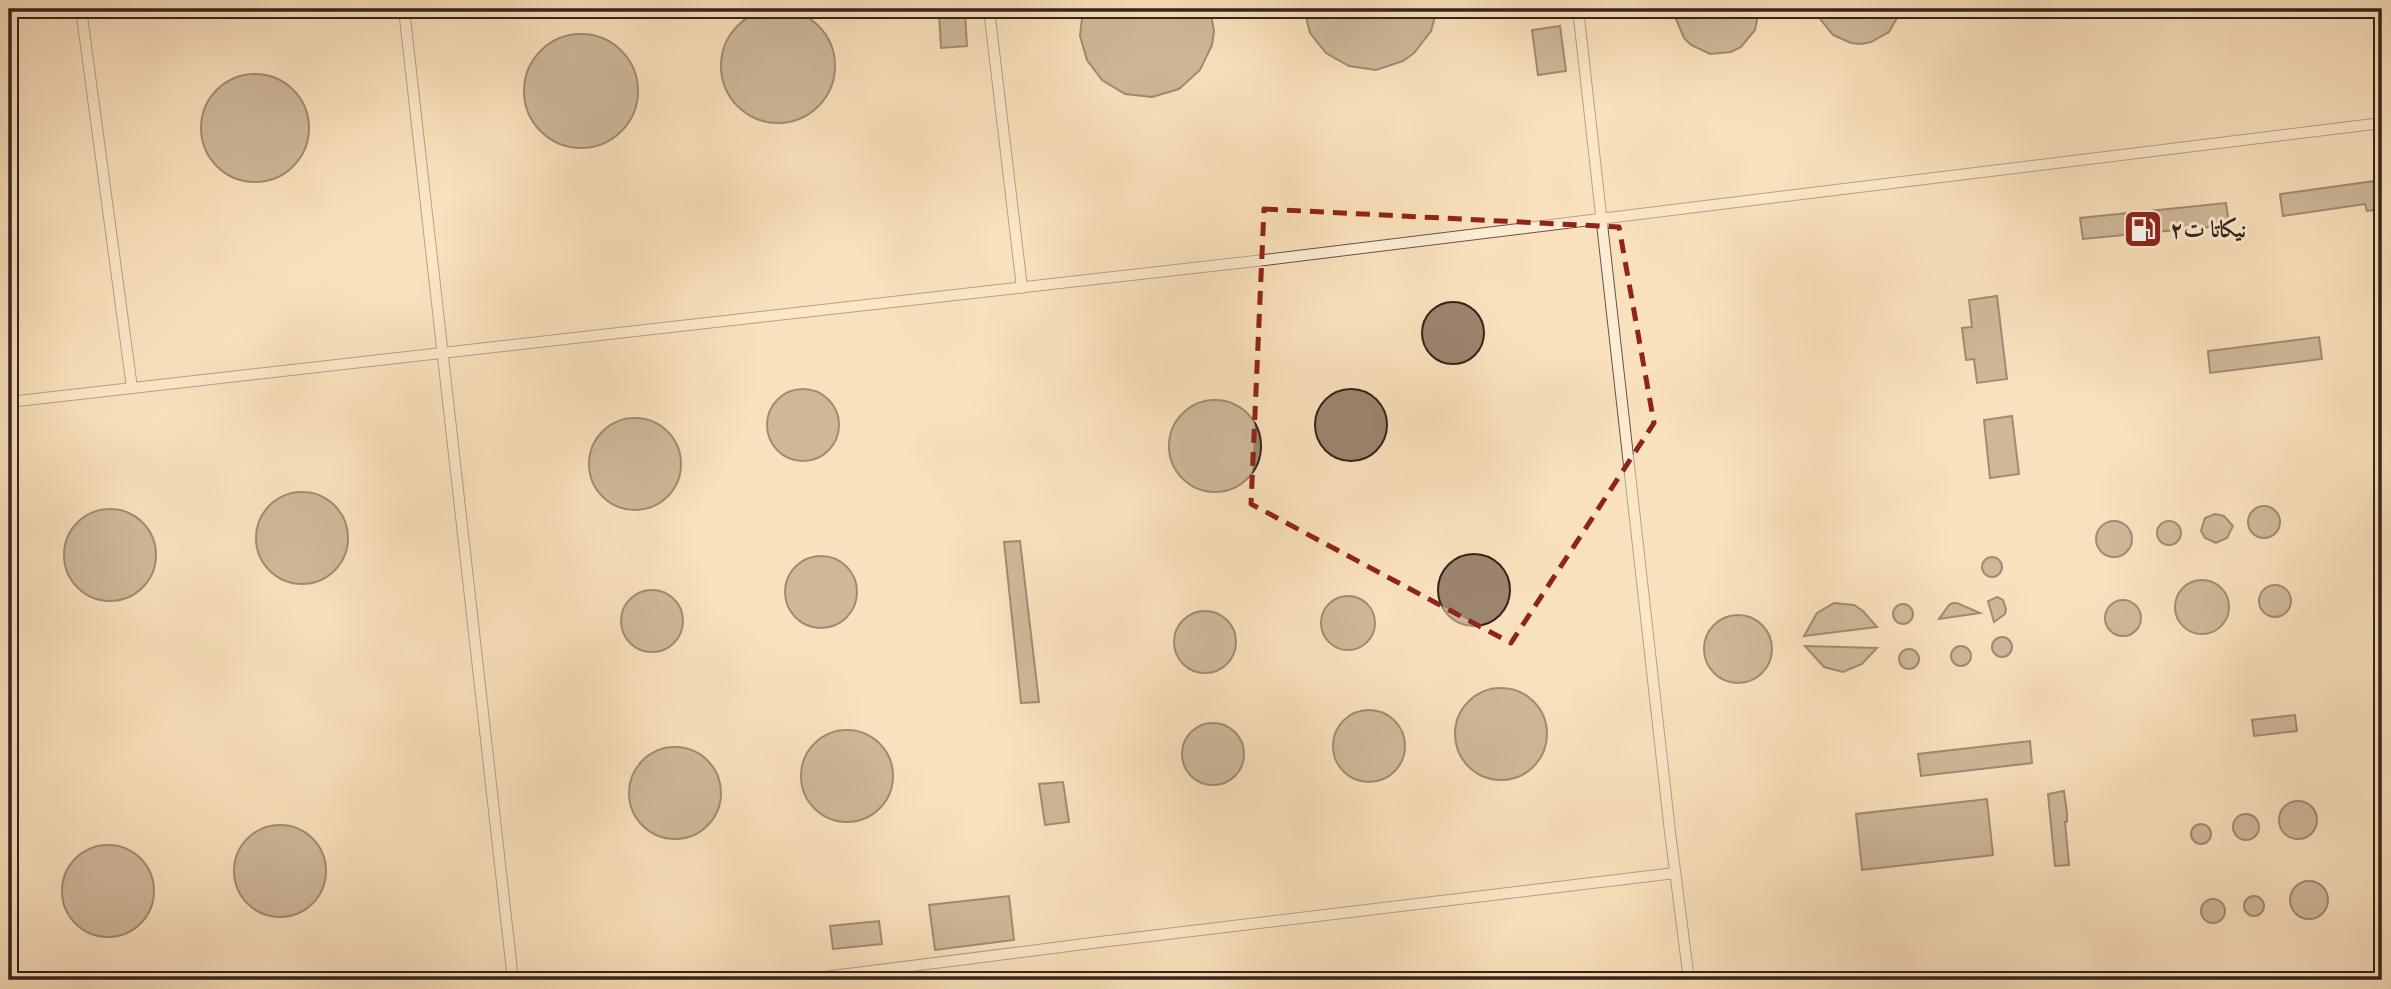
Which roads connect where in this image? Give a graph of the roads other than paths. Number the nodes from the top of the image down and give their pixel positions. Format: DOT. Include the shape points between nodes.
graph roads {
  1 [pos="80,9"];
  2 [pos="404,9"];
  3 [pos="989,9"];
  4 [pos="1578,9"];
  5 [pos="2382,123"];
  6 [pos="1602,219"];
  7 [pos="1022,288"];
  8 [pos="443,354"];
  9 [pos="132,388"];
  10 [pos="9,402"];
  11 [pos="1675,873"];
  12 [pos="513,980"];
  13 [pos="801,980"];
  14 [pos="1689,980"];
  1 -- 9 [label="lane"];
  2 -- 8 [label="lane"];
  3 -- 7 [label="lane"];
  4 -- 6 [label="lane"];
  5 -- 6 [label="lane"];
  6 -- 7 [label="lane"];
  6 -- 11 [label="lane"];
  7 -- 8 [label="lane"];
  8 -- 9 [label="lane"];
  8 -- 12 [label="lane"];
  9 -- 10 [label="lane"];
  11 -- 13 [label="lane"];
  11 -- 14 [label="lane"];
}
